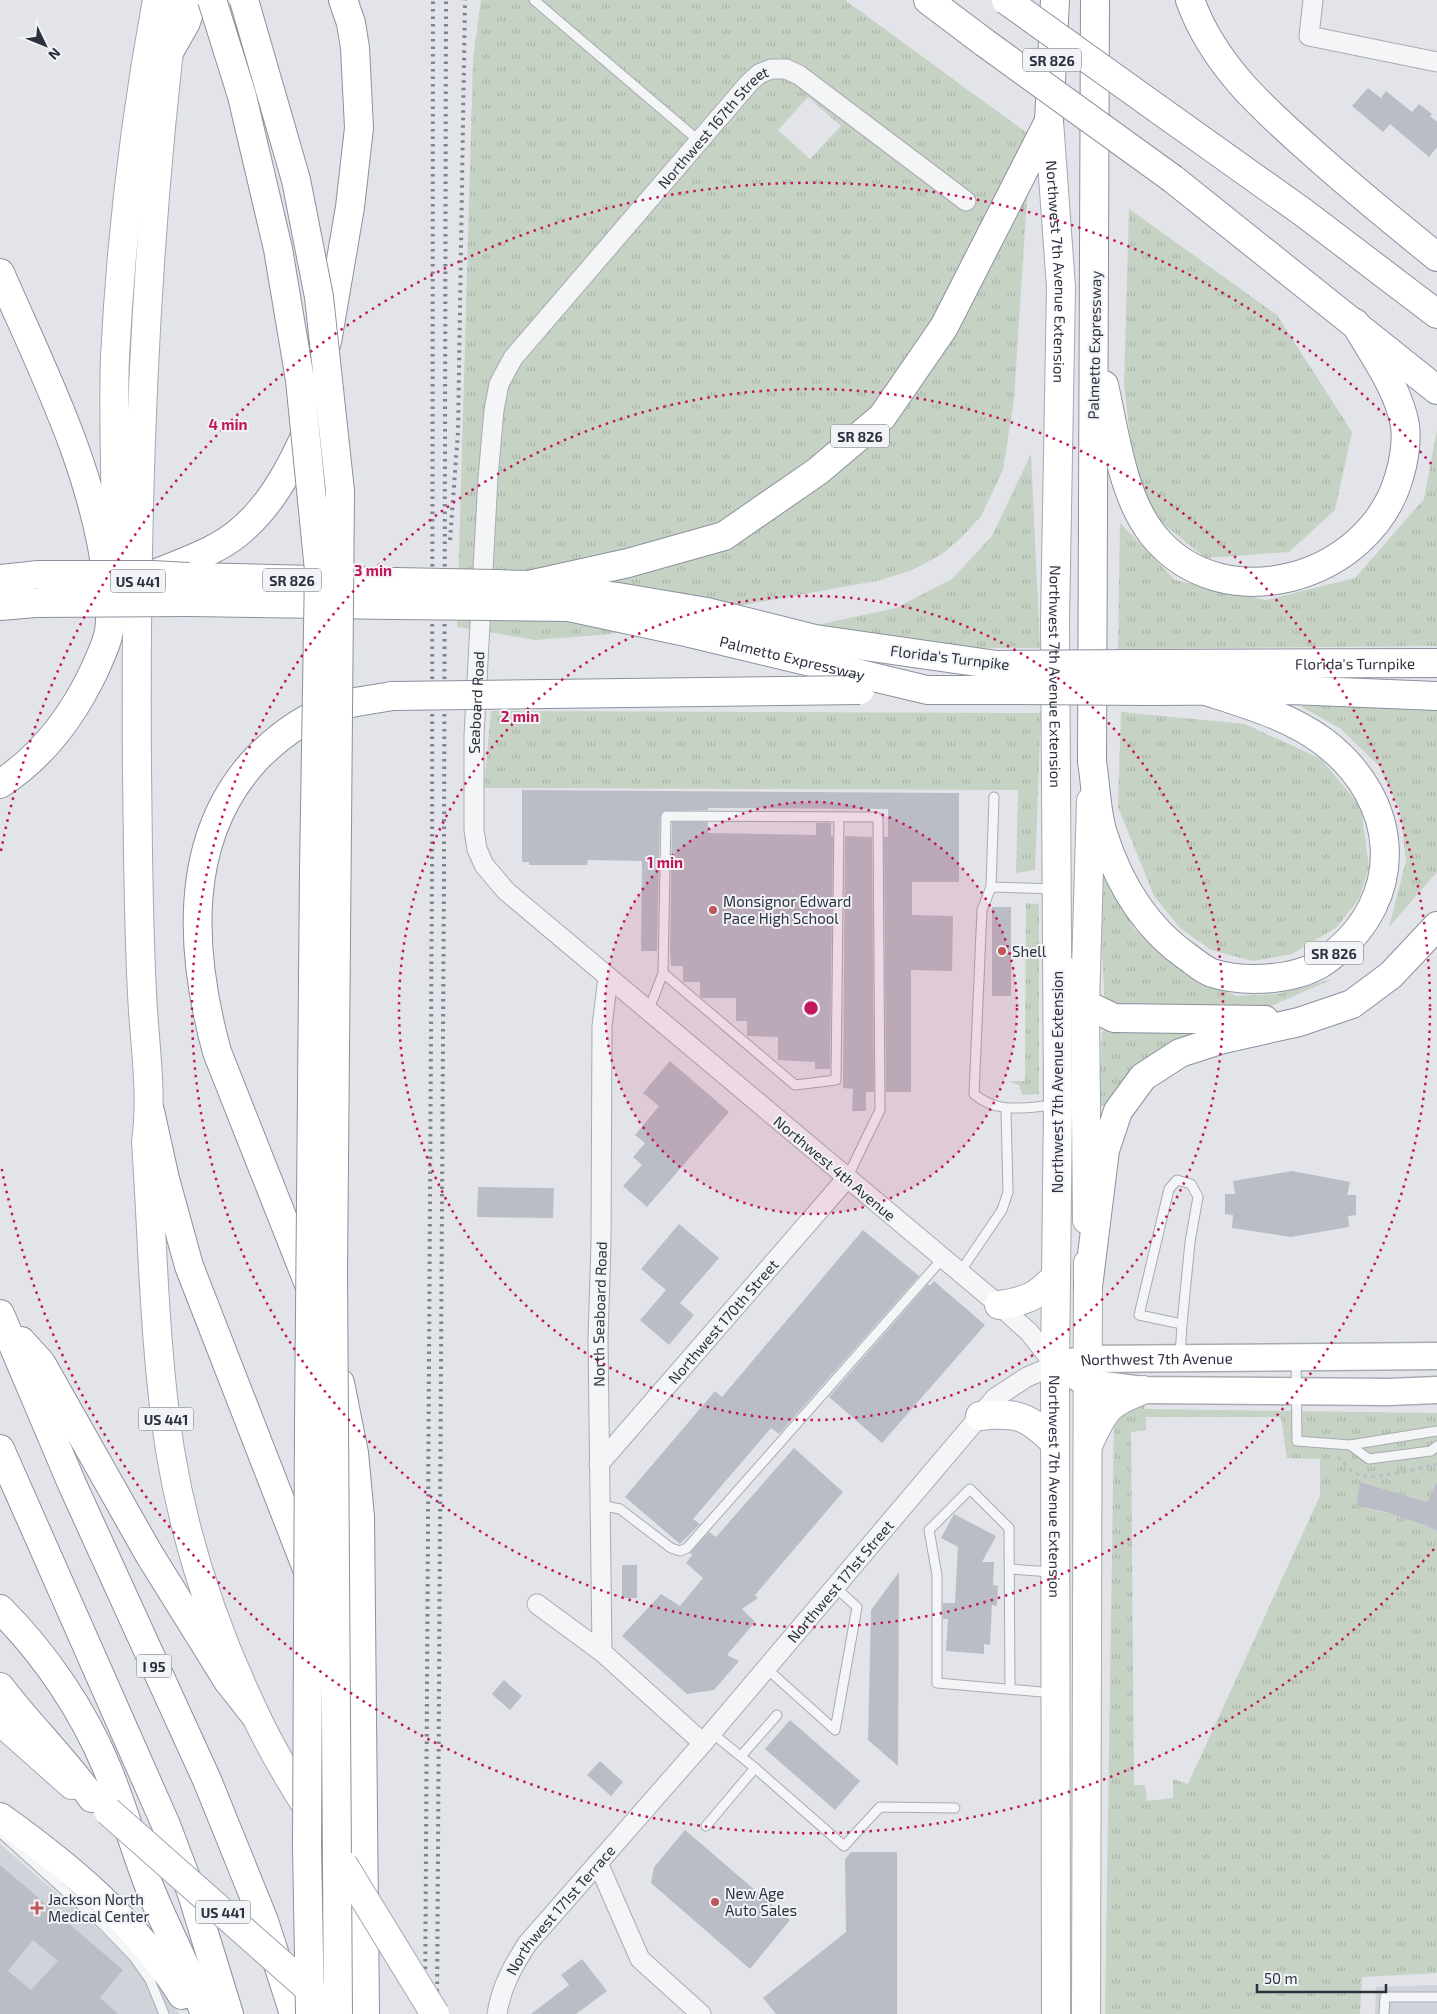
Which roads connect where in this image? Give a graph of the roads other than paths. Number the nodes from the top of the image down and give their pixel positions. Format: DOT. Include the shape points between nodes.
graph roads {
  1 [pos="157,0"];
  2 [pos="175,0"];
  3 [pos="193,0"];
  4 [pos="212,0"];
  5 [pos="244,0"];
  6 [pos="343,0"];
  7 [pos="534,0"];
  8 [pos="928,0"];
  9 [pos="1006,0"];
  10 [pos="1055,0"];
  11 [pos="1096,0"];
  12 [pos="1190,0"];
  13 [pos="1313,0"];
  14 [pos="169,52"];
  15 [pos="1437,62"];
  16 [pos="1049,121"];
  17 [pos="698,140"];
  18 [pos="966,201"];
  19 [pos="1437,257"];
  20 [pos="0,273"];
  21 [pos="1437,314"];
  22 [pos="1355,323"];
  23 [pos="1094,339"];
  24 [pos="504,371"];
  25 [pos="1437,390"];
  26 [pos="0,579"];
  27 [pos="188,579"];
  28 [pos="529,585"];
  29 [pos="495,595"];
  30 [pos="0,606"];
  31 [pos="111,610"];
  32 [pos="1437,663"];
  33 [pos="999,677"];
  34 [pos="1200,689"];
  35 [pos="927,690"];
  36 [pos="1437,696"];
  37 [pos="1092,762"];
  38 [pos="0,784"];
  39 [pos="994,796"];
  40 [pos="839,816"];
  41 [pos="991,887"];
  42 [pos="1057,889"];
  43 [pos="1437,926"];
  44 [pos="1058,963"];
  45 [pos="663,973"];
  46 [pos="608,978"];
  47 [pos="1085,1004"];
  48 [pos="648,1012"];
  49 [pos="1299,1022"];
  50 [pos="1058,1105"];
  51 [pos="1006,1109"];
  52 [pos="150,1112"];
  53 [pos="847,1178"];
  54 [pos="943,1258"];
  55 [pos="960,1272"];
  56 [pos="1056,1276"];
  57 [pos="1088,1288"];
  58 [pos="999,1305"];
  59 [pos="2,1318"];
  60 [pos="1182,1324"];
  61 [pos="1437,1356"];
  62 [pos="1296,1359"];
  63 [pos="1180,1360"];
  64 [pos="1055,1365"];
  65 [pos="1087,1371"];
  66 [pos="1143,1390"];
  67 [pos="1437,1390"];
  68 [pos="1297,1392"];
  69 [pos="980,1416"];
  70 [pos="1434,1430"];
  71 [pos="1055,1443"];
  72 [pos="1350,1445"];
  73 [pos="1437,1446"];
  74 [pos="1087,1447"];
  75 [pos="0,1449"];
  76 [pos="599,1464"];
  77 [pos="600,1505"];
  78 [pos="1010,1569"];
  79 [pos="1055,1572"];
  80 [pos="835,1587"];
  81 [pos="537,1604"];
  82 [pos="0,1609"];
  83 [pos="602,1652"];
  84 [pos="766,1668"];
  85 [pos="0,1686"];
  86 [pos="1010,1689"];
  87 [pos="1055,1693"];
  88 [pos="254,1714"];
  89 [pos="777,1715"];
  90 [pos="0,1721"];
  91 [pos="708,1738"];
  92 [pos="741,1756"];
  93 [pos="755,1768"];
  94 [pos="362,1779"];
  95 [pos="100,1804"];
  96 [pos="955,1808"];
  97 [pos="640,1815"];
  98 [pos="0,1817"];
  99 [pos="706,1826"];
  100 [pos="0,1831"];
  101 [pos="598,1863"];
  102 [pos="1437,1997"];
  103 [pos="164,2014"];
  104 [pos="192,2014"];
  105 [pos="205,2014"];
  106 [pos="229,2014"];
  107 [pos="294,2014"];
  108 [pos="310,2014"];
  109 [pos="337,2014"];
  110 [pos="365,2014"];
  111 [pos="435,2014"];
  112 [pos="497,2014"];
  113 [pos="701,2014"];
  114 [pos="1056,2014"];
  115 [pos="1086,2014"];
  116 [pos="1384,2014"];
  1 -- 31 [label="main road" via="131,172 119,302 115,368 116,544"];
  2 -- 14 [label="main road, US 441"];
  3 -- 14 [label="main road" via="186,22"];
  4 -- 108 [label="main road, bridge" via="242,96 278,249 300,380 319,570 309,1434"];
  5 -- 109 [label="main road, bridge" via="296,180 318,297 340,491 333,1272"];
  6 -- 27 [label="main road" via="355,48 359,128 350,207 328,332 322,394 294,463 258,513 216,548"];
  7 -- 17 [label="lane"];
  8 -- 22 [label="main road, bridge" via="1173,179"];
  9 -- 21 [label="main road, bridge" via="1304,214"];
  10 -- 16 [label="main road, SR 826"];
  11 -- 23 [label="main road, Palmetto Expressway / SR 826"];
  12 -- 19 [label="main road" via="1211,45 1261,108"];
  13 -- 15 [label="street" via="1309,36"];
  14 -- 52 [label="main road, US 441" via="149,265 140,460 139,905"];
  16 -- 28 [label="main road, SR 826" via="944,328 882,416 818,471 724,536 628,563"];
  16 -- 42 [label="main road, Northwest 7th Avenue Extension" via="1061,286 1055,621"];
  17 -- 18 [label="street, Northwest 167th Street" via="759,74 771,69 786,69 812,84"];
  17 -- 24 [label="street, Northwest 167th Street"];
  20 -- 31 [label="main road" via="54,397 84,477 99,525"];
  22 -- 23 [label="main road" via="1393,388 1405,426 1404,462 1394,494 1375,527 1338,558 1298,576 1252,583 1215,578 1181,560 1154,536 1132,502"];
  22 -- 25 [label="main road"];
  23 -- 37 [label="main road, Palmetto Expressway / SR 826"];
  24 -- 46 [label="street, Seaboard Road" via="494,410 488,478 474,735 474,830 477,848 484,865 506,891"];
  26 -- 27 [label="main road, SR 826, bridge" via="39,575 152,575"];
  27 -- 29 [label="main road, SR 826, bridge" via="394,594"];
  27 -- 30 [label="main road, SR 826, bridge"];
  28 -- 29 [label="main road, SR 826"];
  28 -- 33 [label="main road, Florida's Turnpike" via="706,612 815,639"];
  29 -- 35 [label="main road, Palmetto Expressway / SR 826" via="680,631"];
  31 -- 38 [label="main road" via="103,651 73,712 39,753"];
  32 -- 33 [label="main road, Florida's Turnpike, bridge" via="1146,664"];
  33 -- 34 [label="main road, Palmetto Expressway / SR 826, bridge" via="1150,690"];
  33 -- 35 [label="main road, Palmetto Expressway / SR 826"];
  34 -- 36 [label="main road, Florida's Turnpike"];
  34 -- 37 [label="main road, SR 826" via="1288,721 1323,742 1351,767 1370,794 1383,827 1385,863 1377,901 1356,932 1329,958 1292,976 1251,980 1210,972 1174,947 1141,914 1120,876 1103,833"];
  35 -- 94 [label="main road, bridge" via="392,696 332,708 301,722 282,735 234,786 209,836 198,911 197,950 201,984 217,1052 315,1302 346,1409 360,1517"];
  37 -- 47 [label="main road, Northwest 7th Avenue Extension"];
  39 -- 41 [label="lane"];
  40 -- 45 [label="lane" via="666,816"];
  40 -- 45 [label="lane" via="836,1080 795,1085"];
  40 -- 53 [label="lane" via="876,817 880,821 880,1110"];
  41 -- 42 [label="lane"];
  41 -- 51 [label="lane" via="982,910 974,1094 986,1104"];
  42 -- 44 [label="main road, Northwest 7th Avenue Extension"];
  43 -- 49 [label="main road" via="1391,975 1352,1004"];
  44 -- 47 [label="main road"];
  44 -- 50 [label="main road, Northwest 7th Avenue Extension"];
  45 -- 48 [label="lane"];
  46 -- 48 [label="street, Northwest 4th Avenue"];
  46 -- 76 [label="street, North Seaboard Road" via="602,1026"];
  47 -- 49 [label="main road" via="1114,1018"];
  47 -- 57 [label="main road, Northwest 7th Avenue Extension"];
  48 -- 53 [label="street, Northwest 4th Avenue"];
  49 -- 57 [label="main road" via="1180,1053 1144,1076 1118,1111 1105,1150"];
  50 -- 51 [label="lane"];
  50 -- 56 [label="main road, Northwest 7th Avenue Extension"];
  51 -- 55 [label="lane" via="1008,1192 1002,1210"];
  52 -- 88 [label="main road, US 441" via="146,1142 160,1356 171,1452 198,1570"];
  52 -- 94 [label="main road" via="190,1266 316,1592"];
  53 -- 54 [label="street, Northwest 4th Avenue"];
  53 -- 76 [label="street, Northwest 170th Street"];
  54 -- 55 [label="street, Northwest 4th Avenue"];
  54 -- 77 [label="lane" via="687,1548 680,1551 670,1548 620,1509"];
  55 -- 58 [label="street, Northwest 4th Avenue"];
  56 -- 58 [label="main road" via="1032,1298"];
  56 -- 64 [label="main road, Northwest 7th Avenue Extension"];
  57 -- 65 [label="main road, Northwest 7th Avenue Extension"];
  58 -- 64 [label="street, Northwest 4th Avenue" via="1029,1332"];
  59 -- 88 [label="main road" via="41,1363 145,1546 228,1681"];
  59 -- 107 [label="main road, I 95" via="80,1501 218,1807 264,1921"];
  60 -- 60 [label="lane" via="1139,1315 1169,1189 1177,1180 1191,1184 1198,1197"];
  60 -- 63 [label="lane"];
  61 -- 62 [label="street, Northwest 7th Avenue"];
  62 -- 63 [label="street, Northwest 7th Avenue"];
  62 -- 68 [label="lane"];
  63 -- 65 [label="street, Northwest 7th Avenue"];
  64 -- 65 [label="street, Northwest 7th Avenue"];
  64 -- 69 [label="street, Northwest 171st Street" via="1027,1377 995,1398"];
  64 -- 71 [label="main road, Northwest 7th Avenue Extension"];
  65 -- 66 [label="street, Northwest 7th Avenue"];
  65 -- 74 [label="main road, Northwest 7th Avenue Extension"];
  66 -- 68 [label="street, Northwest 7th Avenue"];
  66 -- 74 [label="main road" via="1110,1405 1102,1414"];
  67 -- 68 [label="street, Northwest 7th Avenue"];
  68 -- 72 [label="lane" via="1297,1441"];
  69 -- 71 [label="main road" via="1017,1415 1040,1428"];
  69 -- 80 [label="street, Northwest 171st Street"];
  70 -- 72 [label="lane"];
  71 -- 79 [label="main road, Northwest 7th Avenue Extension"];
  72 -- 73 [label="lane" via="1369,1459 1432,1451"];
  74 -- 115 [label="main road, Northwest 7th Avenue Extension"];
  75 -- 106 [label="main road" via="166,1825 192,1894"];
  76 -- 77 [label="street, North Seaboard Road"];
  77 -- 83 [label="street, North Seaboard Road"];
  78 -- 79 [label="lane"];
  78 -- 86 [label="lane"];
  78 -- 86 [label="lane" via="1009,1528 970,1488 929,1530 937,1575 937,1683"];
  79 -- 87 [label="main road, Northwest 7th Avenue Extension"];
  80 -- 84 [label="street, Northwest 171st Street"];
  80 -- 84 [label="lane" via="857,1607 835,1730"];
  81 -- 83 [label="street"];
  82 -- 105 [label="main road" via="57,1678 92,1736 149,1886"];
  83 -- 91 [label="street"];
  84 -- 91 [label="street, Northwest 171st Street"];
  85 -- 95 [label="main road"];
  86 -- 87 [label="lane"];
  87 -- 114 [label="main road, Northwest 7th Avenue Extension"];
  88 -- 111 [label="main road, US 441, bridge"];
  89 -- 92 [label="lane"];
  90 -- 95 [label="main road, US 441" via="69,1783"];
  91 -- 92 [label="lane"];
  91 -- 97 [label="street, Northwest 171st Street"];
  92 -- 93 [label="lane"];
  93 -- 96 [label="lane" via="844,1846 880,1807"];
  93 -- 99 [label="lane"];
  94 -- 110 [label="main road"];
  95 -- 109 [label="main road, US 441, bridge"];
  97 -- 101 [label="street, Northwest 171st Terrace"];
  98 -- 104 [label="main road" via="122,1918 160,1961"];
  100 -- 103 [label="lane" via="125,1947 150,1980"];
  101 -- 112 [label="street, Northwest 171st Terrace" via="527,1944 510,1972"];
  101 -- 113 [label="street" via="640,1959"];
  102 -- 116 [label="lane" via="1385,1997"];
}
